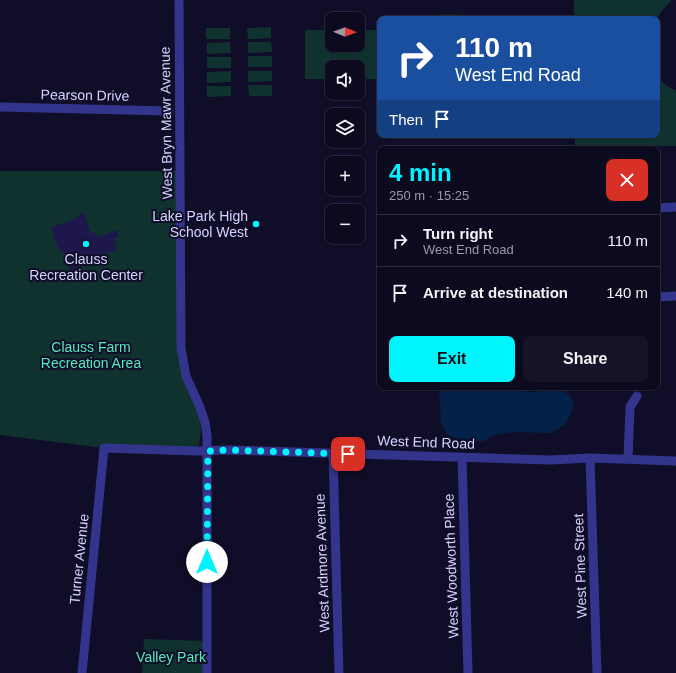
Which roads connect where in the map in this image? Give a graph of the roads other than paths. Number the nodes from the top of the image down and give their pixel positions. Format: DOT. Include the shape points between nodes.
graph roads {
  1 [pos="179,0"];
  2 [pos="0,107"];
  3 [pos="169,111"];
  4 [pos="676,207"];
  5 [pos="660,208"];
  6 [pos="676,296"];
  7 [pos="660,297"];
  8 [pos="637,396"];
  9 [pos="104,448"];
  10 [pos="208,451"];
  11 [pos="333,453"];
  12 [pos="462,457"];
  13 [pos="590,458"];
  14 [pos="628,459"];
  15 [pos="676,461"];
  16 [pos="82,673"];
  17 [pos="207,673"];
  18 [pos="339,673"];
  19 [pos="468,673"];
  20 [pos="597,673"];
  1 -- 10 [label="street, West Bryn Mawr Avenue" via="181,348 186,376 205,422"];
  2 -- 3 [label="street, Pearson Drive"];
  4 -- 5 [label="street"];
  6 -- 7 [label="street"];
  8 -- 14 [label="street" via="630,407"];
  9 -- 10 [label="street, West End Road"];
  9 -- 16 [label="street, Turner Avenue"];
  10 -- 11 [label="street, West End Road"];
  10 -- 17 [label="street, West Bryn Mawr Avenue"];
  11 -- 12 [label="street, West End Road"];
  11 -- 18 [label="street, West Ardmore Avenue"];
  12 -- 13 [label="street, West End Road" via="551,460"];
  12 -- 19 [label="street, West Woodworth Place"];
  13 -- 14 [label="street, West End Road"];
  13 -- 20 [label="street, West Pine Street"];
  14 -- 15 [label="street, West End Road"];
}
